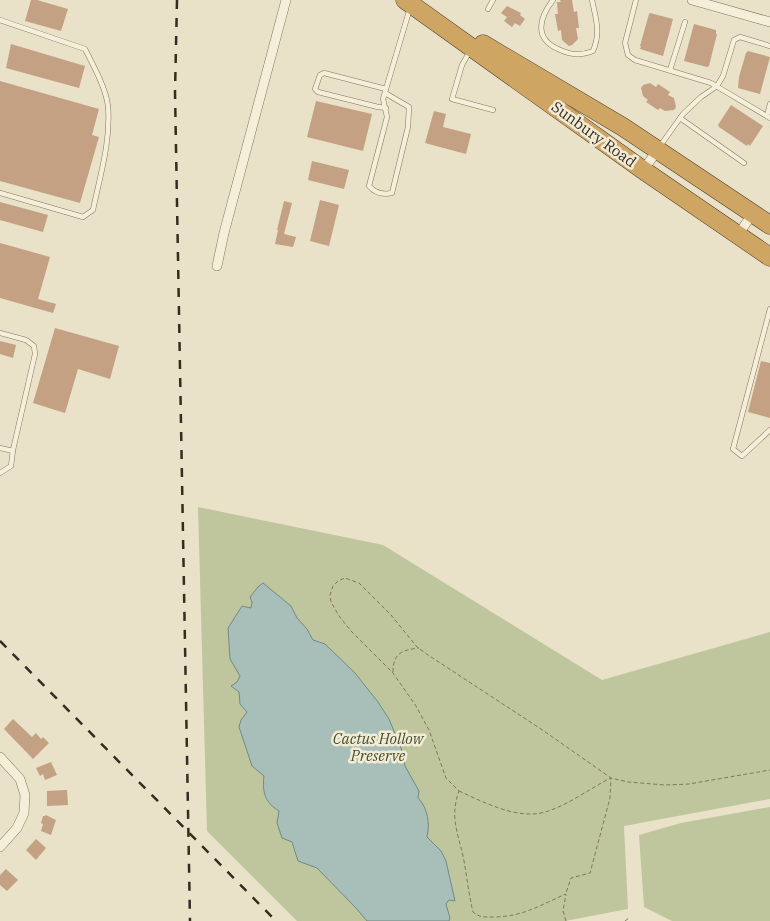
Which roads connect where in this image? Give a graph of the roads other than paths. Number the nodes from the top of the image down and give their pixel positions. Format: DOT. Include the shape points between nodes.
graph roads {
  1 [pos="286,0"];
  2 [pos="492,0"];
  3 [pos="553,0"];
  4 [pos="592,0"];
  5 [pos="636,0"];
  6 [pos="692,0"];
  7 [pos="413,3"];
  8 [pos="722,4"];
  9 [pos="488,9"];
  10 [pos="0,20"];
  11 [pos="685,22"];
  12 [pos="770,22"];
  13 [pos="770,46"];
  14 [pos="472,47"];
  15 [pos="670,70"];
  16 [pos="717,86"];
  17 [pos="386,91"];
  18 [pos="770,104"];
  19 [pos="386,108"];
  20 [pos="493,110"];
  21 [pos="768,117"];
  22 [pos="680,118"];
  23 [pos="658,150"];
  24 [pos="744,164"];
  25 [pos="643,170"];
  26 [pos="0,192"];
  27 [pos="753,213"];
  28 [pos="770,225"];
  29 [pos="738,235"];
  30 [pos="770,257"];
  31 [pos="217,266"];
  32 [pos="770,309"];
  33 [pos="0,333"];
  34 [pos="770,430"];
  35 [pos="0,448"];
  36 [pos="13,451"];
  37 [pos="0,473"];
  38 [pos="0,757"];
  39 [pos="0,847"];
  1 -- 31 [label="street"];
  2 -- 9 [label="lane"];
  3 -- 4 [label="lane" via="543,15 543,38 549,45 580,56 593,52 598,38"];
  5 -- 15 [label="lane" via="625,43 628,55"];
  6 -- 8 [label="street"];
  7 -- 14 [label="highway, Sunbury Road"];
  7 -- 17 [label="lane"];
  7 -- 23 [label="highway, Sunbury Road"];
  8 -- 12 [label="street"];
  10 -- 26 [label="lane" via="85,48 97,73 108,113 106,146 93,210 83,217"];
  11 -- 15 [label="lane"];
  13 -- 16 [label="lane" via="740,37 734,40 724,76"];
  14 -- 20 [label="lane" via="462,65 452,99"];
  14 -- 25 [label="highway, Sunbury Road"];
  15 -- 16 [label="lane"];
  16 -- 21 [label="lane"];
  16 -- 22 [label="lane"];
  17 -- 19 [label="lane"];
  17 -- 19 [label="lane" via="324,73 320,75 315,89"];
  17 -- 19 [label="lane" via="410,107 392,193 386,195 373,191 369,186 387,117"];
  18 -- 21 [label="lane"];
  22 -- 23 [label="lane"];
  22 -- 24 [label="lane"];
  23 -- 25 [label="street"];
  23 -- 27 [label="highway, Sunbury Road"];
  25 -- 29 [label="highway, Sunbury Road"];
  27 -- 28 [label="highway, Sunbury Road"];
  27 -- 29 [label="street"];
  29 -- 30 [label="highway, Sunbury Road"];
  32 -- 34 [label="lane" via="732,449 742,456"];
  33 -- 36 [label="lane" via="26,340 34,346 35,354"];
  35 -- 36 [label="lane"];
  36 -- 37 [label="lane" via="11,466"];
  38 -- 39 [label="street" via="20,779 25,795 24,813"];
}
